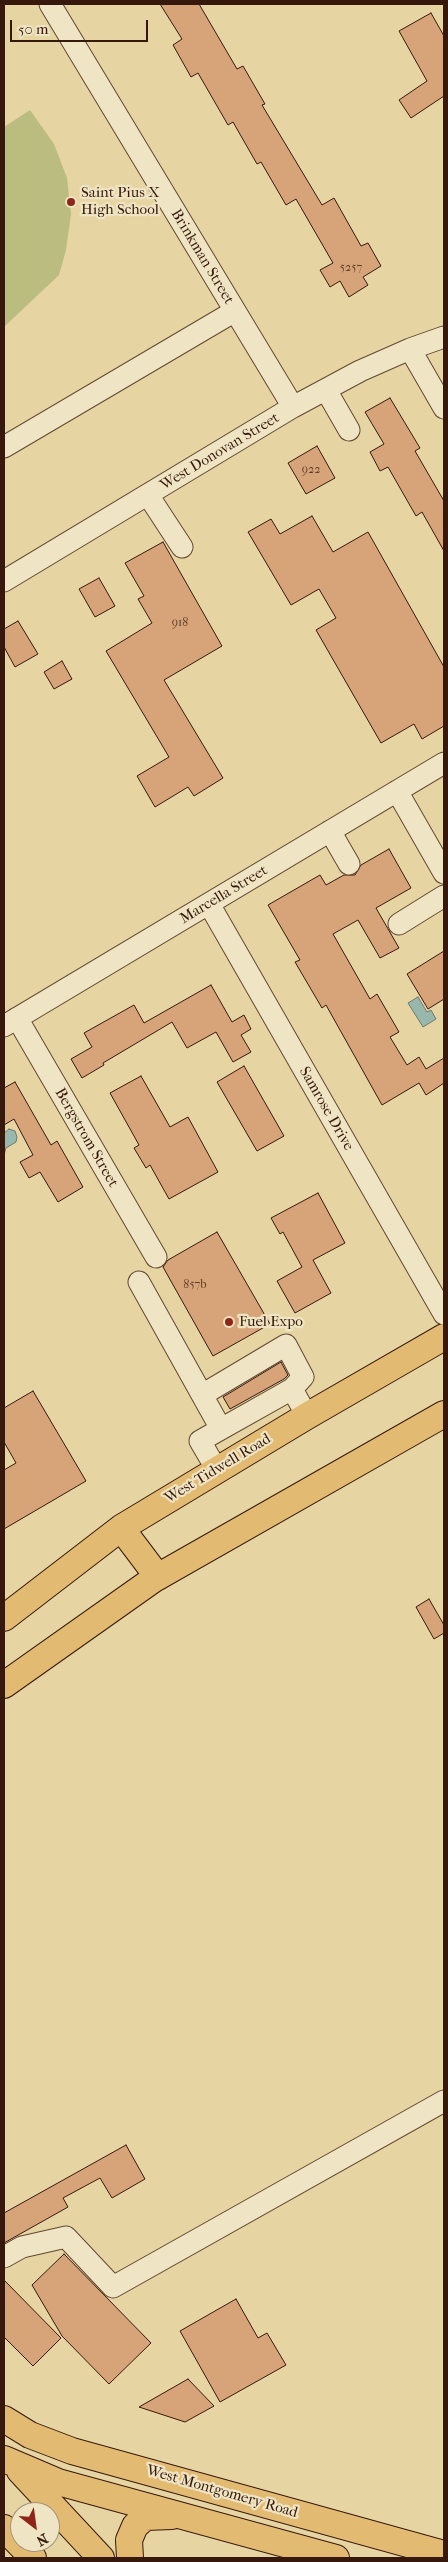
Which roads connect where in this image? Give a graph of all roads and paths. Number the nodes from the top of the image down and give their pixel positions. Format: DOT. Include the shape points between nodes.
graph roads {
  1 [pos="50,4"];
  2 [pos="235,311"];
  3 [pos="444,338"];
  4 [pos="410,349"];
  5 [pos="326,390"];
  6 [pos="293,407"];
  7 [pos="444,408"];
  8 [pos="348,430"];
  9 [pos="4,447"];
  10 [pos="148,495"];
  11 [pos="182,547"];
  12 [pos="4,581"];
  13 [pos="444,763"];
  14 [pos="396,791"];
  15 [pos="330,831"];
  16 [pos="349,864"];
  17 [pos="444,873"];
  18 [pos="444,896"];
  19 [pos="209,904"];
  20 [pos="399,924"];
  21 [pos="10,1022"];
  22 [pos="156,1257"];
  23 [pos="139,1282"];
  24 [pos="444,1314"];
  25 [pos="444,1337"];
  26 [pos="292,1389"];
  27 [pos="202,1395"];
  28 [pos="444,1414"];
  29 [pos="307,1416"];
  30 [pos="221,1429"];
  31 [pos="217,1470"];
  32 [pos="121,1528"];
  33 [pos="158,1577"];
  34 [pos="4,1618"];
  35 [pos="4,1685"];
  36 [pos="444,2101"];
  37 [pos="4,2257"];
  38 [pos="4,2419"];
  39 [pos="7,2459"];
  40 [pos="228,2494"];
  41 [pos="185,2515"];
  42 [pos="220,2525"];
  43 [pos="4,2528"];
  44 [pos="351,2528"];
  45 [pos="444,2554"];
  46 [pos="33,2558"];
  47 [pos="101,2558"];
  48 [pos="130,2558"];
  49 [pos="337,2558"];
  1 -- 2 [label="street, Brinkman Street"];
  2 -- 6 [label="street, Brinkman Street"];
  2 -- 9 [label="street"];
  3 -- 4 [label="street, West Donovan Street"];
  4 -- 5 [label="street, West Donovan Street"];
  4 -- 7 [label="street"];
  5 -- 6 [label="street, West Donovan Street"];
  5 -- 8 [label="street"];
  6 -- 10 [label="street, West Donovan Street"];
  10 -- 11 [label="street"];
  10 -- 12 [label="street, West Donovan Street"];
  13 -- 14 [label="street, Marcella Street"];
  14 -- 15 [label="street, Marcella Street"];
  14 -- 17 [label="street"];
  15 -- 16 [label="street"];
  15 -- 19 [label="street, Marcella Street"];
  18 -- 20 [label="street"];
  19 -- 21 [label="street, Marcella Street"];
  19 -- 24 [label="street, Samrose Drive"];
  21 -- 22 [label="street, Bergstrom Street"];
  23 -- 27 [label="street"];
  25 -- 29 [label="main road, West Tidwell Road"];
  26 -- 27 [label="street" via="303,1377 286,1346"];
  26 -- 29 [label="street"];
  26 -- 30 [label="street"];
  27 -- 30 [label="street"];
  28 -- 33 [label="main road"];
  29 -- 31 [label="main road, West Tidwell Road"];
  30 -- 31 [label="street" via="200,1442"];
  31 -- 32 [label="main road, West Tidwell Road"];
  32 -- 33 [label="main road"];
  32 -- 34 [label="main road, West Tidwell Road"];
  33 -- 35 [label="main road"];
  36 -- 37 [label="street" via="113,2287 66,2237 22,2248"];
  38 -- 40 [label="main road, West Montgomery Road" via="30,2435 72,2450"];
  39 -- 41 [label="main road" via="58,2482"];
  39 -- 47 [label="main road"];
  40 -- 42 [label="main road"];
  40 -- 44 [label="main road, West Montgomery Road"];
  41 -- 42 [label="main road"];
  41 -- 48 [label="main road" via="145,2517 135,2526 129,2540"];
  42 -- 49 [label="main road"];
  43 -- 46 [label="main road"];
  44 -- 45 [label="main road, West Montgomery Road"];
  44 -- 49 [label="main road"];
}
